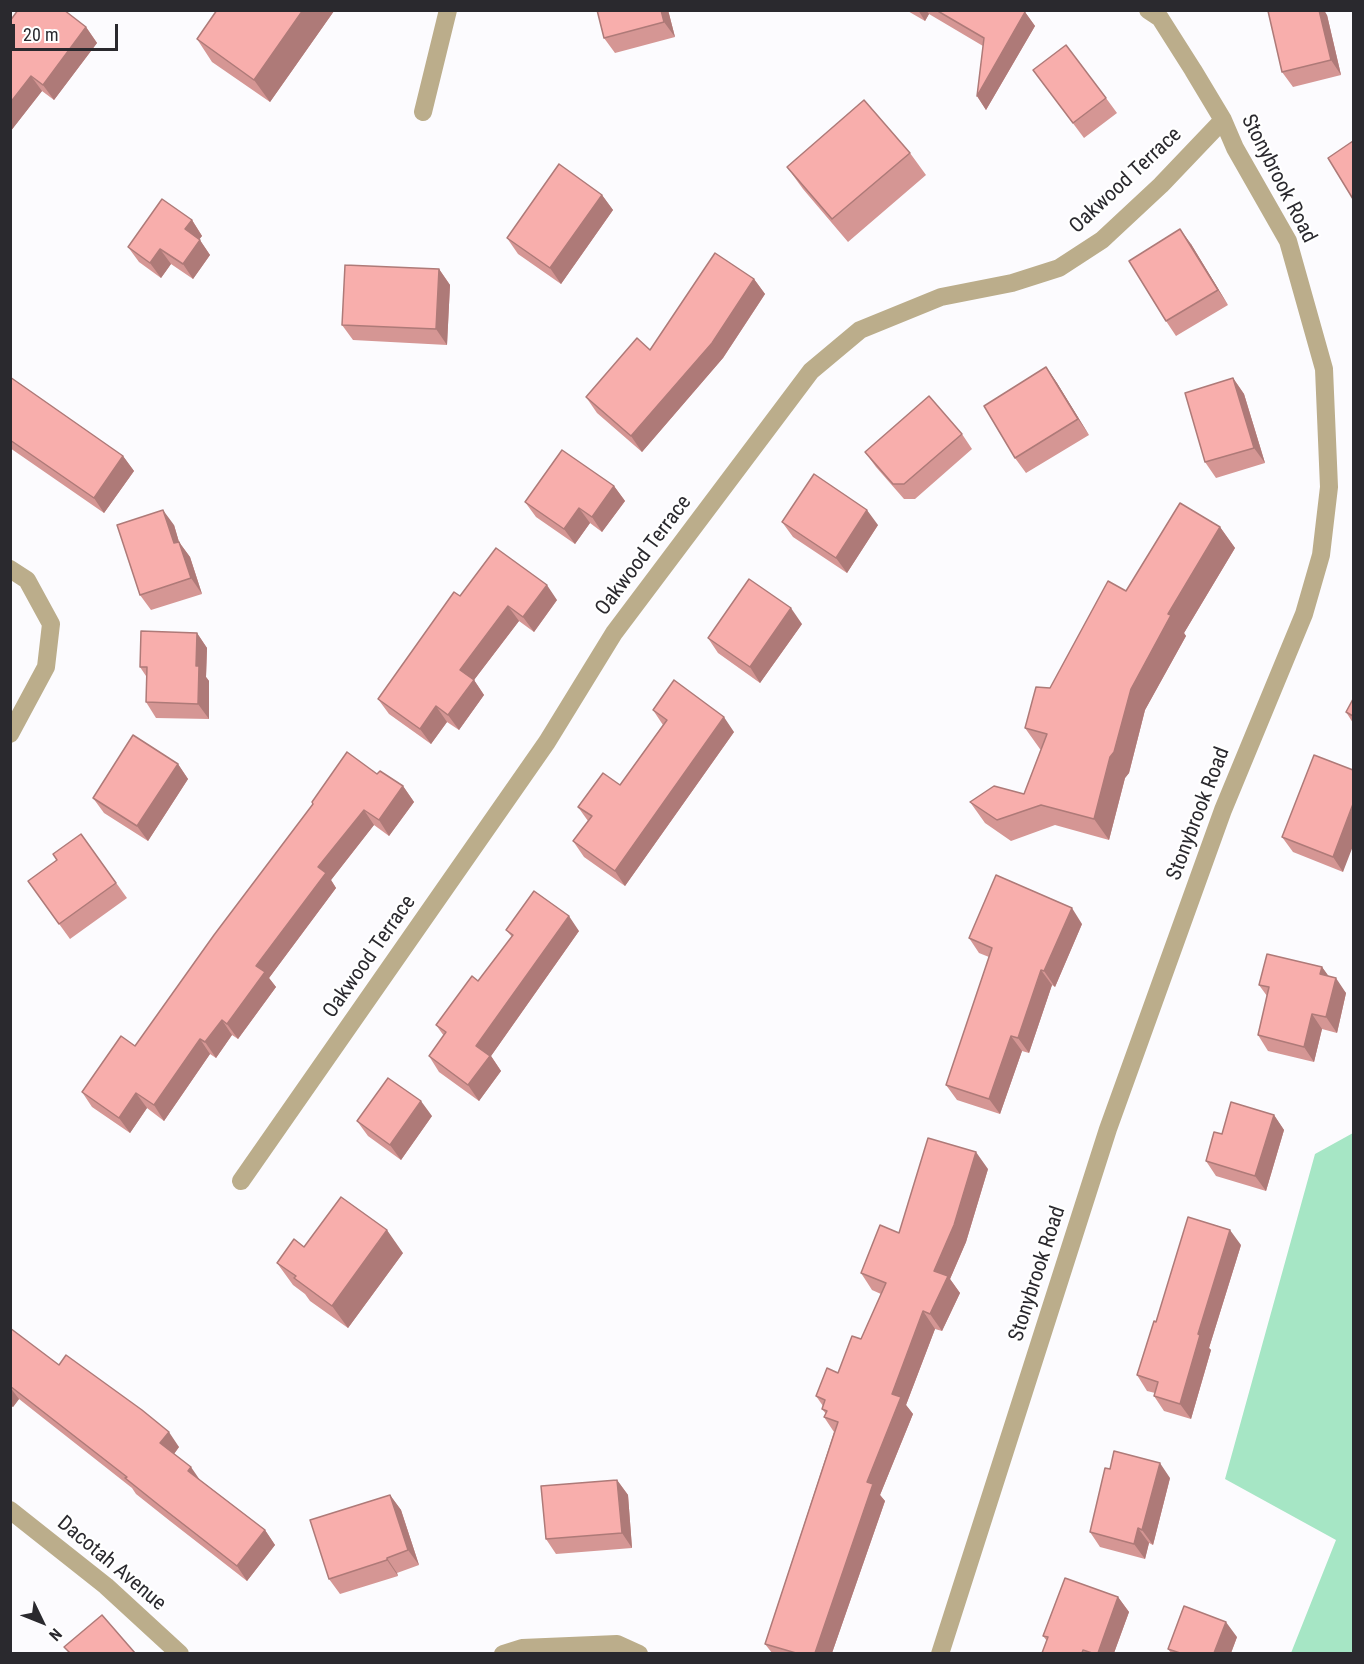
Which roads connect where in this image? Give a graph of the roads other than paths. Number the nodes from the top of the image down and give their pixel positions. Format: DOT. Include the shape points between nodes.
graph roads {
  1 [pos="448,10"];
  2 [pos="1148,10"];
  3 [pos="423,112"];
  4 [pos="1223,120"];
  5 [pos="10,569"];
  6 [pos="10,734"];
  7 [pos="241,1181"];
  8 [pos="10,1510"];
  9 [pos="180,1653"];
  10 [pos="502,1653"];
  11 [pos="639,1653"];
  12 [pos="940,1653"];
  1 -- 3 [label="street"];
  2 -- 4 [label="street, Stonybrook Road" via="1160,18"];
  4 -- 7 [label="street, Oakwood Terrace" via="1102,240 1059,268 1012,283 941,297 860,330 810,371 614,633 547,742"];
  4 -- 12 [label="street, Stonybrook Road" via="1288,241 1324,369 1329,487 1321,555 1304,614 1223,810 1108,1129"];
  5 -- 6 [label="street" via="27,580 51,624 46,667"];
  8 -- 9 [label="street, Dacotah Avenue" via="106,1586"];
  10 -- 11 [label="street" via="522,1648 617,1644"];
}
